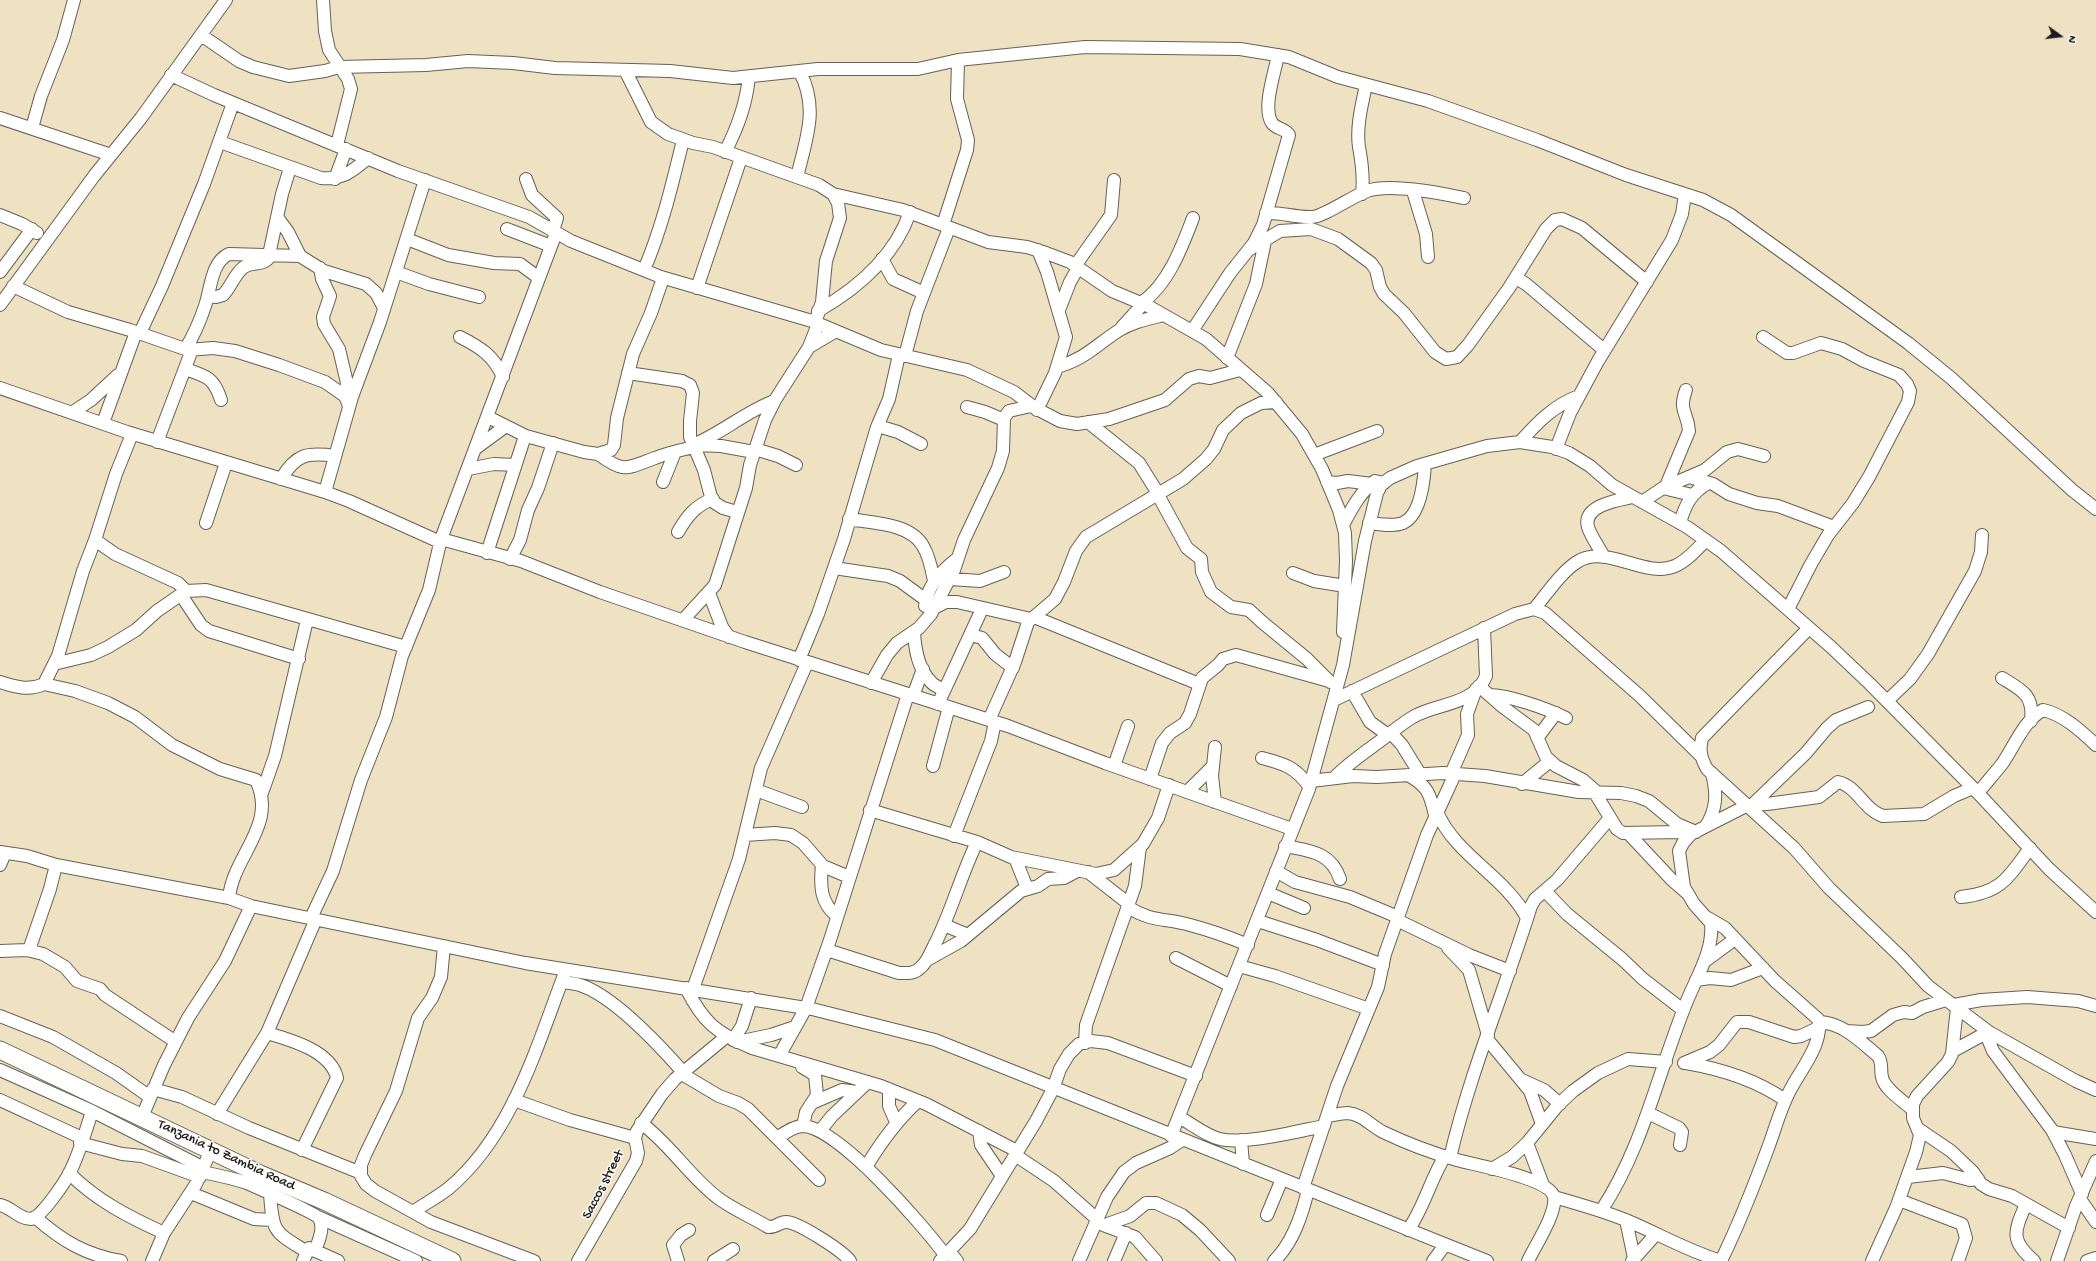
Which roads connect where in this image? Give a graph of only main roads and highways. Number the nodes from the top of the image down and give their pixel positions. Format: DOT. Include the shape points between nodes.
graph roads {
  1 [pos="0,1050"];
  2 [pos="436,1257"];
  3 [pos="452,1261"];
  1 -- 2 [label="highway, Tanzania to Zambia Road"];
  2 -- 3 [label="highway, Tanzania to Zambia Road"];
}
